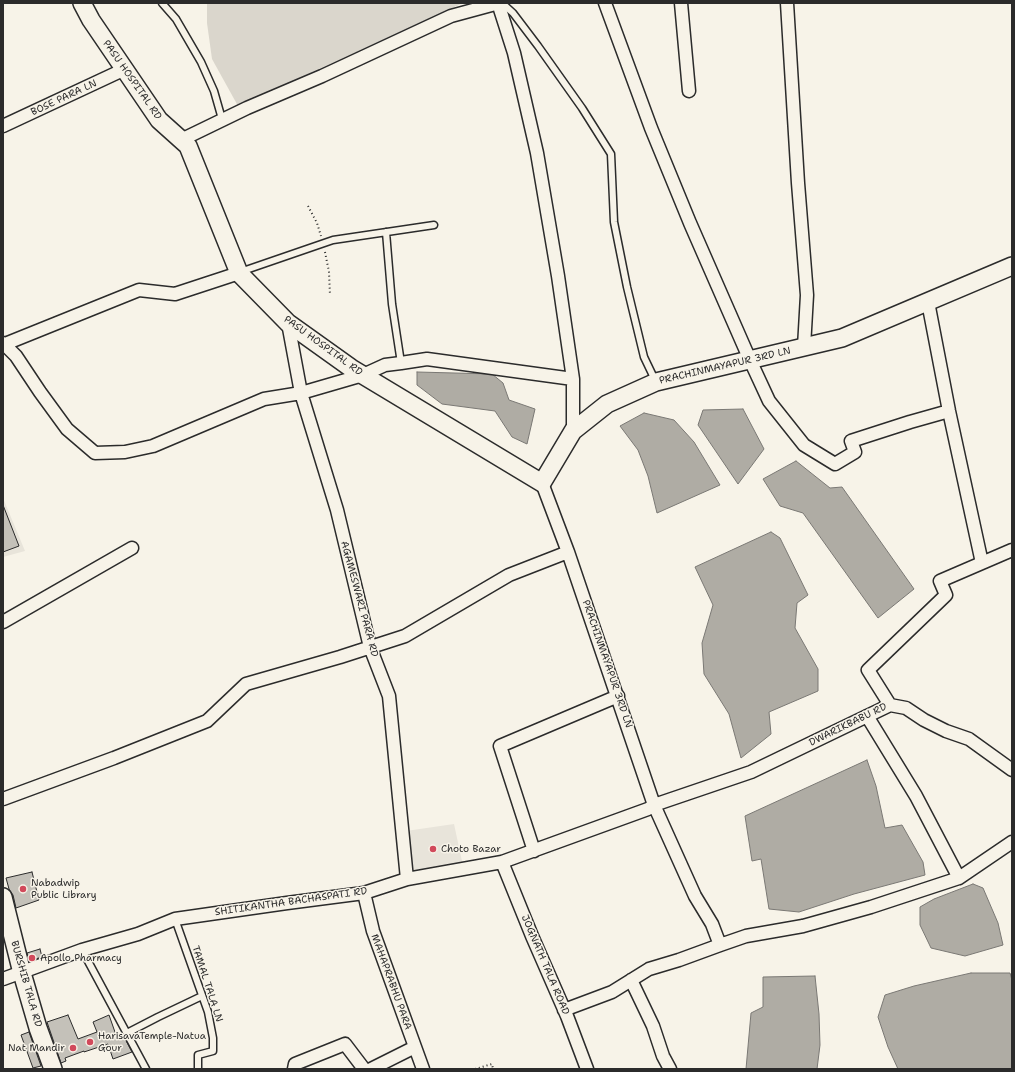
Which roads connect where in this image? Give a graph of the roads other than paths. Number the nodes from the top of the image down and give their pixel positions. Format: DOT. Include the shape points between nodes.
graph roads {
  1 [pos="82,3"];
  2 [pos="162,3"];
  3 [pos="498,3"];
  4 [pos="502,3"];
  5 [pos="605,3"];
  6 [pos="681,3"];
  7 [pos="787,3"];
  8 [pos="125,69"];
  9 [pos="690,91"];
  10 [pos="222,119"];
  11 [pos="3,126"];
  12 [pos="181,140"];
  13 [pos="434,225"];
  14 [pos="386,232"];
  15 [pos="1012,266"];
  16 [pos="239,273"];
  17 [pos="928,302"];
  18 [pos="288,323"];
  19 [pos="4,344"];
  20 [pos="804,347"];
  21 [pos="750,360"];
  22 [pos="401,363"];
  23 [pos="363,375"];
  24 [pos="573,379"];
  25 [pos="656,382"];
  26 [pos="301,393"];
  27 [pos="949,411"];
  28 [pos="573,431"];
  29 [pos="542,483"];
  30 [pos="132,548"];
  31 [pos="1012,550"];
  32 [pos="568,552"];
  33 [pos="982,563"];
  34 [pos="3,622"];
  35 [pos="370,648"];
  36 [pos="618,696"];
  37 [pos="890,705"];
  38 [pos="867,716"];
  39 [pos="1012,770"];
  40 [pos="3,798"];
  41 [pos="651,807"];
  42 [pos="1012,842"];
  43 [pos="534,851"];
  44 [pos="502,862"];
  45 [pos="959,878"];
  46 [pos="407,879"];
  47 [pos="364,893"];
  48 [pos="3,897"];
  49 [pos="175,919"];
  50 [pos="720,945"];
  51 [pos="82,950"];
  52 [pos="22,973"];
  53 [pos="3,979"];
  54 [pos="631,980"];
  55 [pos="202,996"];
  56 [pos="564,1010"];
  57 [pos="127,1033"];
  58 [pos="415,1047"];
  59 [pos="53,1069"];
  60 [pos="146,1069"];
  61 [pos="198,1069"];
  62 [pos="294,1069"];
  63 [pos="364,1069"];
  64 [pos="371,1069"];
  65 [pos="423,1069"];
  66 [pos="587,1069"];
  67 [pos="670,1069"];
  1 -- 8 [label="main road, PASU HOSPITAL RD"];
  2 -- 10 [label="lane" via="176,19 201,62 214,91"];
  3 -- 10 [label="street" via="451,16"];
  3 -- 24 [label="street" via="514,53 537,153"];
  4 -- 25 [label="lane" via="513,12 538,46 611,154 614,222 644,357"];
  5 -- 21 [label="street" via="690,224"];
  6 -- 9 [label="street"];
  7 -- 20 [label="street" via="807,295"];
  8 -- 11 [label="street, BOSE PARA LN"];
  8 -- 12 [label="main road, PASU HOSPITAL RD" via="159,120"];
  10 -- 12 [label="street"];
  12 -- 16 [label="main road, PASU HOSPITAL RD" via="188,146"];
  13 -- 14 [label="lane"];
  14 -- 16 [label="lane" via="333,240"];
  14 -- 22 [label="lane" via="392,304"];
  15 -- 17 [label="main road, PRACHINMAYAPUR 3RD LN"];
  16 -- 18 [label="main road, PASU HOSPITAL RD"];
  16 -- 19 [label="street" via="175,294 140,290"];
  17 -- 20 [label="main road, PRACHINMAYAPUR 3RD LN" via="842,338"];
  17 -- 27 [label="street"];
  18 -- 23 [label="main road, PASU HOSPITAL RD"];
  18 -- 26 [label="street, AGAMESWARI PARA RD"];
  19 -- 26 [label="street" via="16,356 67,429 95,452 125,452 153,446 264,399"];
  20 -- 21 [label="main road, PRACHINMAYAPUR 3RD LN"];
  21 -- 25 [label="main road, PRACHINMAYAPUR 3RD LN"];
  21 -- 27 [label="street" via="769,401 804,445 835,464 855,452 851,441"];
  22 -- 23 [label="street" via="385,365"];
  22 -- 24 [label="street" via="427,359"];
  23 -- 26 [label="street"];
  23 -- 29 [label="main road, PASU HOSPITAL RD"];
  24 -- 28 [label="street"];
  25 -- 28 [label="main road, PRACHINMAYAPUR 3RD LN" via="606,404"];
  26 -- 35 [label="street, AGAMESWARI PARA RD" via="337,510"];
  27 -- 33 [label="street"];
  28 -- 29 [label="main road, PRACHINMAYAPUR 3RD LN"];
  29 -- 32 [label="street, PRACHINMAYAPUR 3RD LN"];
  30 -- 34 [label="street"];
  31 -- 33 [label="street, DWARIKBABU RD"];
  32 -- 35 [label="street" via="509,575 405,636"];
  32 -- 36 [label="street, PRACHINMAYAPUR 3RD LN"];
  33 -- 37 [label="street, DWARIKBABU RD" via="940,581 946,595 868,670"];
  35 -- 40 [label="street" via="246,684 207,721"];
  35 -- 46 [label="street, AGAMESWARI PARA RD" via="390,696"];
  36 -- 41 [label="street, PRACHINMAYAPUR 3RD LN"];
  36 -- 43 [label="street" via="500,746"];
  37 -- 38 [label="street, DWARIKBABU RD"];
  37 -- 39 [label="street" via="906,708 946,731 969,739"];
  38 -- 41 [label="street, DWARIKBABU RD" via="751,772"];
  38 -- 45 [label="street" via="916,796"];
  41 -- 43 [label="street, SHITIKANTHA BACHASPATI RD"];
  41 -- 50 [label="street, PRACHINMAYAPUR 3RD LN" via="695,896 712,924"];
  42 -- 45 [label="street"];
  43 -- 44 [label="street, SHITIKANTHA BACHASPATI RD"];
  44 -- 46 [label="street, SHITIKANTHA BACHASPATI RD"];
  44 -- 56 [label="street, JOGNATH TALA ROAD"];
  45 -- 50 [label="street" via="803,926 746,936"];
  46 -- 47 [label="street, SHITIKANTHA BACHASPATI RD"];
  47 -- 49 [label="street, SHITIKANTHA BACHASPATI RD"];
  47 -- 58 [label="street, MAHAPRABHU PARA" via="373,931"];
  48 -- 52 [label="main road, BURSHIB TALA RD"];
  49 -- 51 [label="street, SHITIKANTHA BACHASPATI RD" via="138,934"];
  49 -- 55 [label="lane, TAMAL TALA LN"];
  50 -- 54 [label="street" via="649,969"];
  51 -- 52 [label="street, SHITIKANTHA BACHASPATI RD"];
  51 -- 57 [label="lane"];
  52 -- 53 [label="street, SHITIKANTHA BACHASPATI RD"];
  52 -- 59 [label="main road, BURSHIB TALA RD"];
  54 -- 56 [label="street" via="612,992"];
  54 -- 67 [label="street"];
  55 -- 57 [label="lane"];
  55 -- 61 [label="lane, TAMAL TALA LN" via="208,1012 213,1050 198,1055"];
  56 -- 66 [label="street, JOGNATH TALA ROAD"];
  57 -- 60 [label="lane"];
  58 -- 64 [label="street"];
  58 -- 65 [label="street, MAHAPRABHU PARA"];
  62 -- 63 [label="street" via="295,1064 345,1044"];
}
